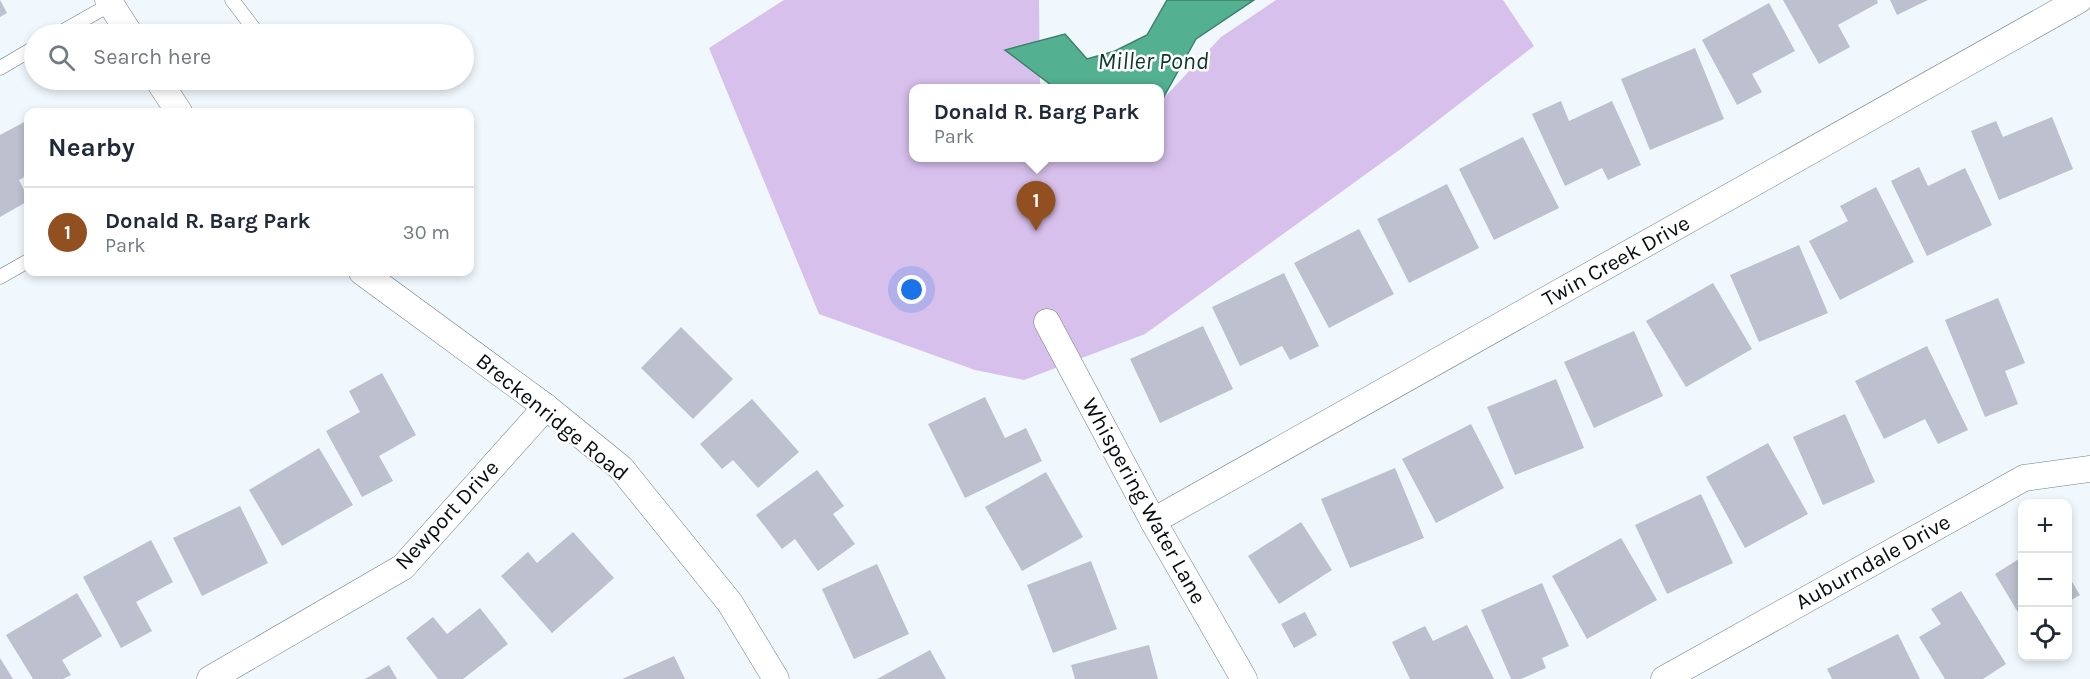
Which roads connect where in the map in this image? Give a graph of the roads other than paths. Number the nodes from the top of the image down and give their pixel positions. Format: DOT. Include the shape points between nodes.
graph roads {
  1 [pos="232,0"];
  2 [pos="2079,0"];
  3 [pos="110,2"];
  4 [pos="74,24"];
  5 [pos="124,24"];
  6 [pos="250,24"];
  7 [pos="24,54"];
  8 [pos="0,68"];
  9 [pos="165,90"];
  10 [pos="176,108"];
  11 [pos="24,263"];
  12 [pos="367,276"];
  13 [pos="0,277"];
  14 [pos="1047,322"];
  15 [pos="546,407"];
  16 [pos="2090,469"];
  17 [pos="1153,521"];
  18 [pos="210,679"];
  19 [pos="776,679"];
  20 [pos="1244,679"];
  21 [pos="1664,679"];
  1 -- 6 [label="lane"];
  2 -- 17 [label="street, Twin Creek Drive"];
  3 -- 4 [label="lane"];
  3 -- 5 [label="street"];
  7 -- 8 [label="lane"];
  9 -- 10 [label="street"];
  11 -- 13 [label="lane"];
  12 -- 15 [label="street, Breckenridge Road"];
  14 -- 17 [label="street, Whispering Water Lane"];
  15 -- 18 [label="street, Newport Drive" via="403,567"];
  15 -- 19 [label="street, Breckenridge Road" via="621,468 730,603"];
  16 -- 21 [label="street, Auburndale Drive" via="2024,478"];
  17 -- 20 [label="street, Whispering Water Lane"];
}
